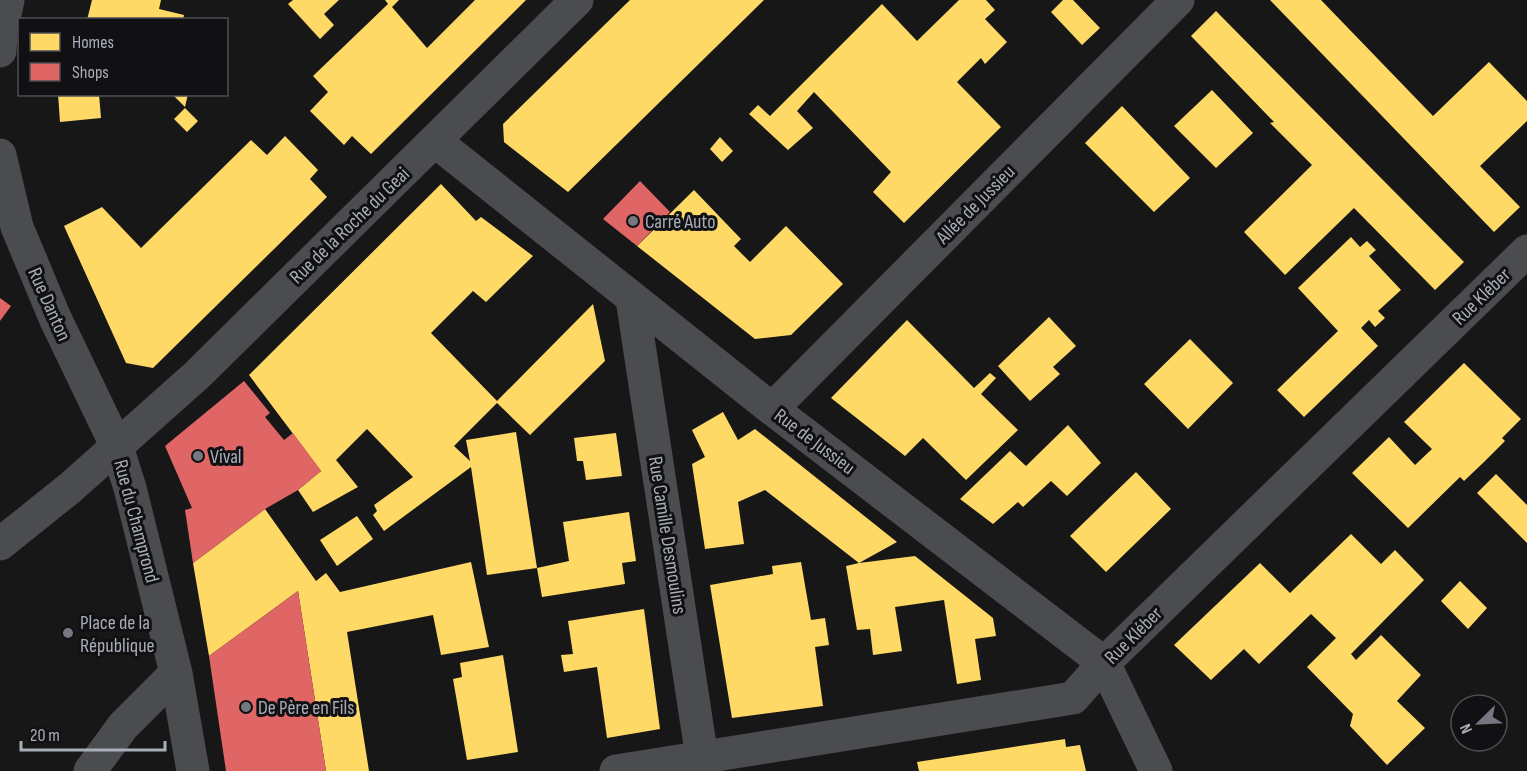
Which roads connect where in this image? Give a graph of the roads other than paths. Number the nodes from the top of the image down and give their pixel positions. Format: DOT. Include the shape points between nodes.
graph roads {
  1 [pos="8,0"];
  2 [pos="577,0"];
  3 [pos="1178,0"];
  4 [pos="0,51"];
  5 [pos="435,141"];
  6 [pos="0,155"];
  7 [pos="1527,251"];
  8 [pos="632,299"];
  9 [pos="772,409"];
  10 [pos="117,447"];
  11 [pos="0,544"];
  12 [pos="1104,663"];
  13 [pos="176,673"];
  14 [pos="703,764"];
  15 [pos="90,771"];
  16 [pos="193,771"];
  17 [pos="616,771"];
  18 [pos="1156,771"];
  1 -- 4 [label="street"];
  2 -- 5 [label="street, Rue de la Roche du Geai"];
  3 -- 9 [label="street, Allée de Jussieu"];
  5 -- 8 [label="street, Rue de Jussieu"];
  5 -- 10 [label="street, Rue de la Roche du Geai" via="197,375"];
  6 -- 10 [label="street, Rue Danton" via="17,226"];
  7 -- 12 [label="street, Rue Kléber"];
  8 -- 9 [label="street, Rue de Jussieu"];
  8 -- 14 [label="street, Rue Camille Desmoulins"];
  9 -- 12 [label="street, Rue de Jussieu"];
  10 -- 11 [label="street"];
  10 -- 13 [label="street, Rue du Champrond"];
  12 -- 14 [label="street, Rue Kléber" via="1073,698"];
  12 -- 18 [label="street, Rue de Jussieu"];
  13 -- 15 [label="street" via="123,726"];
  13 -- 16 [label="street, Rue du Champrond"];
  14 -- 17 [label="street, Rue Kléber"];
}
